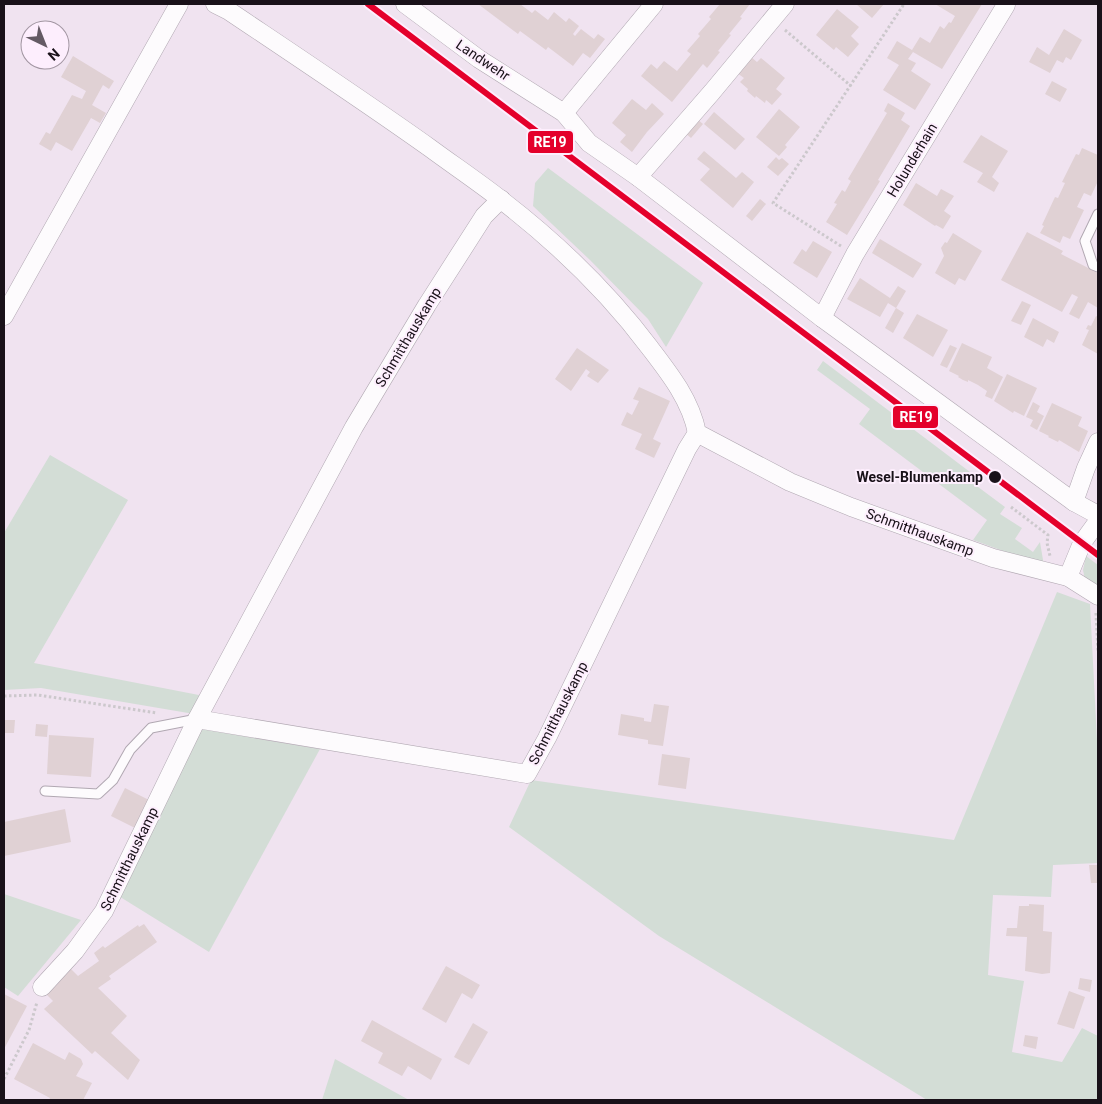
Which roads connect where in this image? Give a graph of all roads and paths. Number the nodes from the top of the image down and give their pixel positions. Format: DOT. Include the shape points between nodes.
graph roads {
  1 [pos="179,4"];
  2 [pos="215,4"];
  3 [pos="405,4"];
  4 [pos="654,4"];
  5 [pos="784,4"];
  6 [pos="904,4"];
  7 [pos="1006,5"];
  8 [pos="772,19"];
  9 [pos="851,86"];
  10 [pos="564,113"];
  11 [pos="638,177"];
  12 [pos="501,199"];
  13 [pos="1098,214"];
  14 [pos="855,254"];
  15 [pos="1098,267"];
  16 [pos="4,316"];
  17 [pos="822,318"];
  18 [pos="697,433"];
  19 [pos="1098,442"];
  20 [pos="1074,502"];
  21 [pos="1011,507"];
  22 [pos="1098,516"];
  23 [pos="1098,521"];
  24 [pos="1047,543"];
  25 [pos="1068,577"];
  26 [pos="1097,602"];
  27 [pos="1098,652"];
  28 [pos="4,696"];
  29 [pos="160,713"];
  30 [pos="197,719"];
  31 [pos="45,791"];
  32 [pos="42,987"];
  33 [pos="4,1079"];
  1 -- 16 [label="street"];
  2 -- 12 [label="street" via="368,103"];
  3 -- 10 [label="street, Landwehr" via="479,59"];
  4 -- 10 [label="street"];
  5 -- 8 [label="street"];
  6 -- 9 [label="path"];
  7 -- 14 [label="street, Holunderhain"];
  8 -- 9 [label="path"];
  8 -- 11 [label="street"];
  9 -- 14 [label="path" via="773,203"];
  10 -- 11 [label="street" via="589,143"];
  11 -- 17 [label="street"];
  12 -- 18 [label="street" via="586,273 628,318 684,395"];
  12 -- 30 [label="street, Schmitthauskamp" via="484,216 354,427"];
  13 -- 15 [label="lane" via="1085,241 1093,265"];
  14 -- 17 [label="street, Holunderhain"];
  17 -- 20 [label="street"];
  18 -- 25 [label="street, Schmitthauskamp" via="790,482 851,508 993,558"];
  18 -- 30 [label="street, Schmitthauskamp" via="686,449 527,774"];
  19 -- 20 [label="street"];
  20 -- 22 [label="street"];
  21 -- 24 [label="path" via="1048,535"];
  23 -- 25 [label="street" via="1082,543"];
  25 -- 26 [label="street, Schmitthauskamp"];
  26 -- 27 [label="path"];
  28 -- 29 [label="path" via="38,695"];
  30 -- 31 [label="lane" via="150,728 130,750 113,780 98,794"];
  30 -- 32 [label="street, Schmitthauskamp" via="104,911 75,951"];
  32 -- 33 [label="path" via="29,1030"];
}
